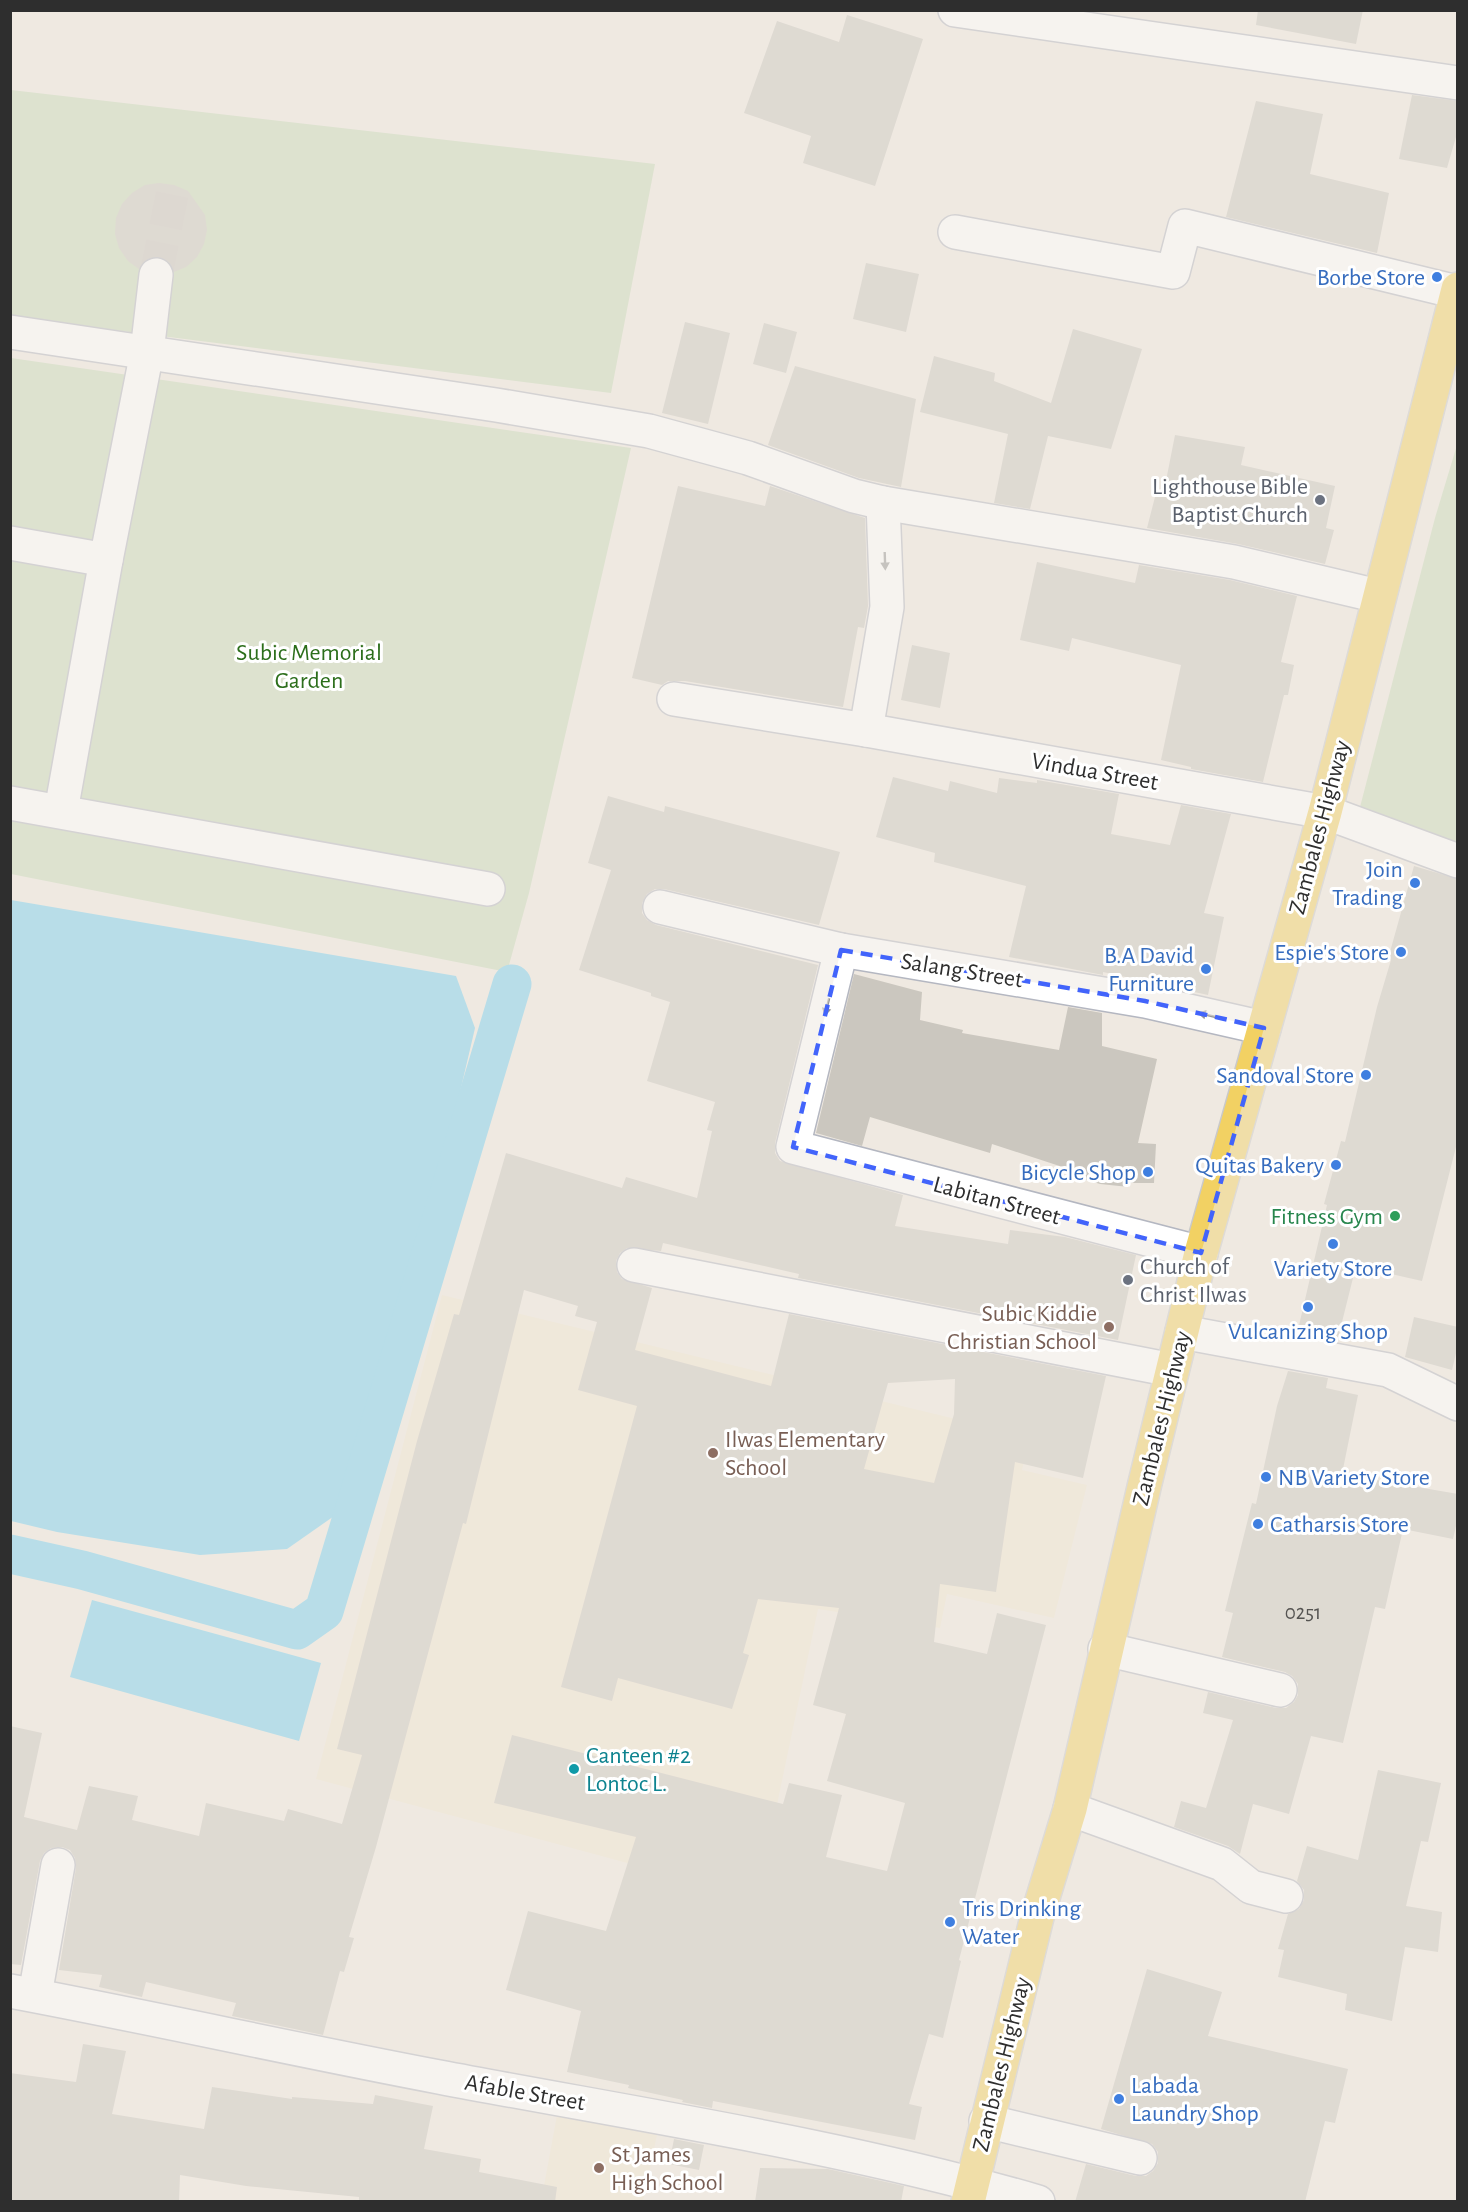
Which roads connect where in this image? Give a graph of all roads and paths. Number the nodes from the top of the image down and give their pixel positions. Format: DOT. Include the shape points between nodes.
graph roads {
  1 [pos="955,10"];
  2 [pos="1458,83"];
  3 [pos="955,232"];
  4 [pos="156,275"];
  5 [pos="1457,290"];
  6 [pos="10,332"];
  7 [pos="147,352"];
  8 [pos="1449,352"];
  9 [pos="883,503"];
  10 [pos="10,543"];
  11 [pos="106,560"];
  12 [pos="1378,596"];
  13 [pos="674,699"];
  14 [pos="866,730"];
  15 [pos="10,803"];
  16 [pos="61,811"];
  17 [pos="1325,812"];
  18 [pos="1458,861"];
  19 [pos="488,889"];
  20 [pos="660,907"];
  21 [pos="841,950"];
  22 [pos="1264,1028"];
  23 [pos="1201,1253"];
  24 [pos="634,1265"];
  25 [pos="1182,1332"];
  26 [pos="1172,1370"];
  27 [pos="1458,1404"];
  28 [pos="1105,1649"];
  29 [pos="1280,1690"];
  30 [pos="1070,1809"];
  31 [pos="58,1865"];
  32 [pos="1286,1896"];
  33 [pos="23,1993"];
  34 [pos="986,2121"];
  35 [pos="1140,2158"];
  36 [pos="970,2192"];
  37 [pos="1038,2202"];
  1 -- 2 [label="street"];
  3 -- 5 [label="street" via="1173,272 1185,226"];
  4 -- 7 [label="street"];
  5 -- 8 [label="main road, Zambales Highway"];
  6 -- 7 [label="street"];
  7 -- 9 [label="street" via="649,431 748,458"];
  7 -- 11 [label="street"];
  8 -- 12 [label="main road, Zambales Highway"];
  9 -- 12 [label="street" via="1234,562"];
  9 -- 14 [label="street, one-way" via="887,607"];
  10 -- 11 [label="street"];
  11 -- 16 [label="street"];
  12 -- 17 [label="main road, Zambales Highway"];
  13 -- 14 [label="street, Vindua Street"];
  14 -- 17 [label="street, Vindua Street"];
  15 -- 16 [label="street"];
  16 -- 19 [label="street"];
  17 -- 18 [label="street, Vindua Street"];
  17 -- 22 [label="main road, Zambales Highway"];
  20 -- 21 [label="street, Salang Street"];
  22 -- 21 [label="street, Salang Street, one-way" via="1145,1001"];
  21 -- 23 [label="street, Labitan Street, one-way" via="793,1147"];
  22 -- 23 [label="main road, Zambales Highway"];
  23 -- 25 [label="main road, Zambales Highway"];
  24 -- 26 [label="street"];
  25 -- 26 [label="main road, Zambales Highway"];
  25 -- 27 [label="street" via="1388,1370"];
  26 -- 28 [label="main road, Zambales Highway"];
  28 -- 29 [label="street"];
  28 -- 30 [label="main road, Zambales Highway"];
  30 -- 32 [label="street" via="1222,1864 1251,1887"];
  30 -- 34 [label="main road, Zambales Highway" via="1037,1917"];
  31 -- 33 [label="street"];
  33 -- 36 [label="street, Afable Street" via="439,2077 691,2122"];
  34 -- 35 [label="street"];
  34 -- 36 [label="main road, Zambales Highway"];
  36 -- 37 [label="street, Afable Street"];
}
